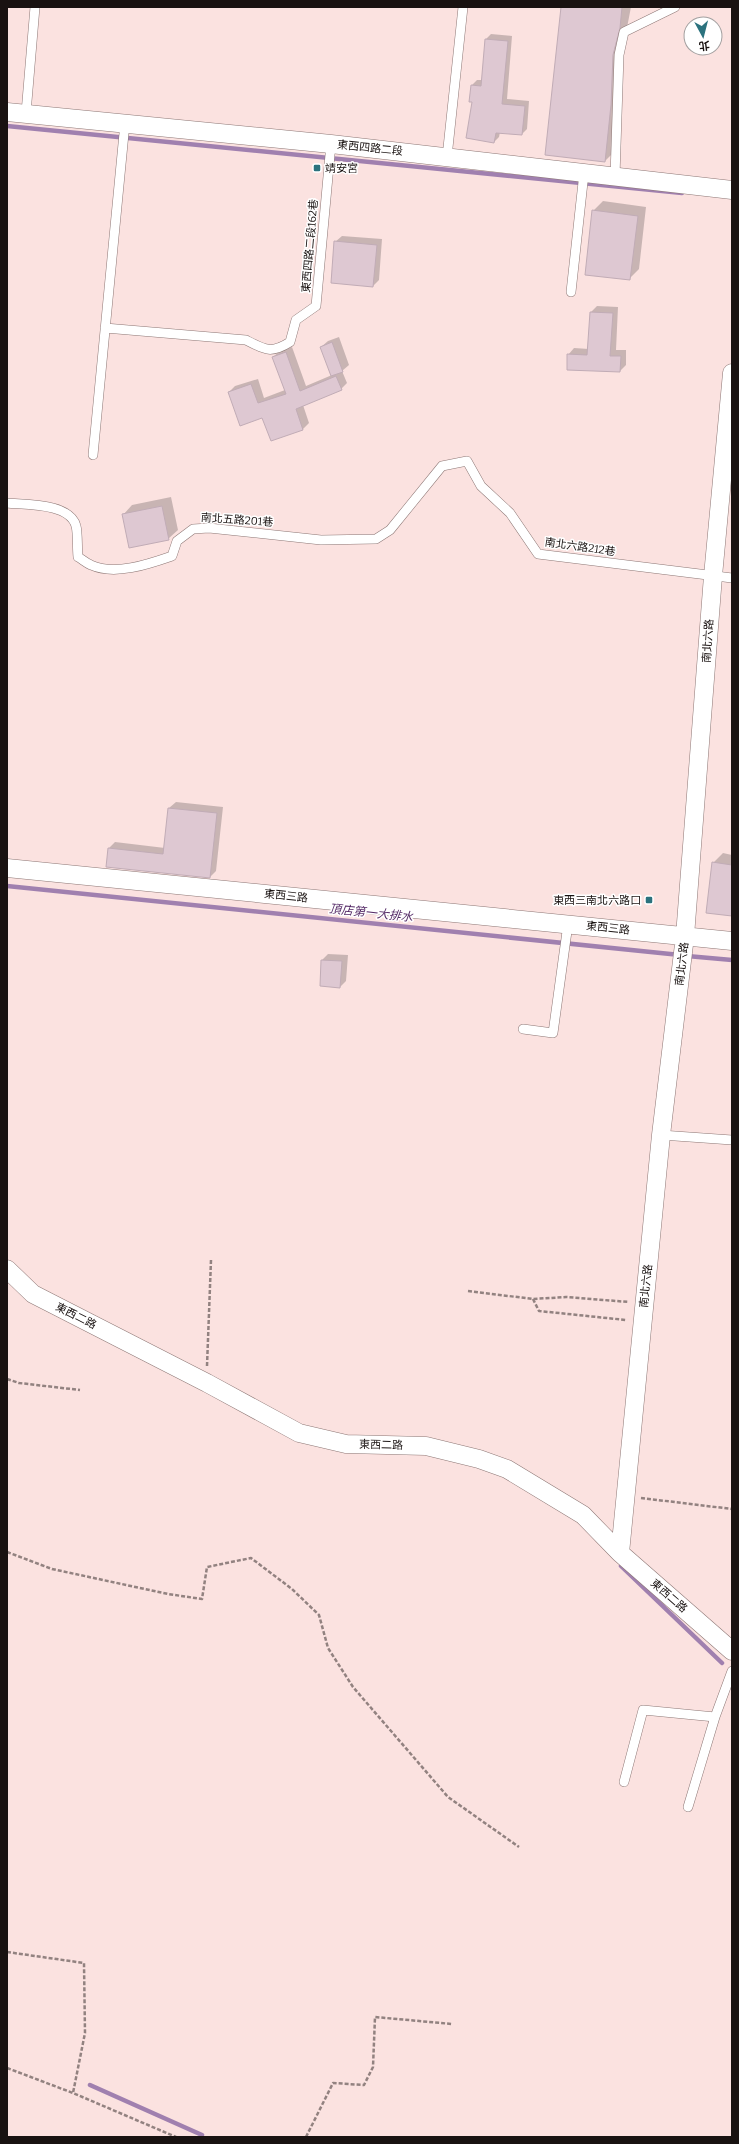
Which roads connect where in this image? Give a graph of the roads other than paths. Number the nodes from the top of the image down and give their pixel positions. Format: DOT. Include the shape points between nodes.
graph roads {
  1 [pos="35,7"];
  2 [pos="463,7"];
  3 [pos="675,7"];
  4 [pos="7,112"];
  5 [pos="26,113"];
  6 [pos="125,123"];
  7 [pos="331,144"];
  8 [pos="447,157"];
  9 [pos="584,173"];
  10 [pos="615,176"];
  11 [pos="732,190"];
  12 [pos="571,292"];
  13 [pos="105,328"];
  14 [pos="732,373"];
  15 [pos="93,455"];
  16 [pos="442,466"];
  17 [pos="7,503"];
  18 [pos="713,576"];
  19 [pos="732,578"];
  20 [pos="7,868"];
  21 [pos="568,924"];
  22 [pos="685,936"];
  23 [pos="732,941"];
  24 [pos="523,1029"];
  25 [pos="661,1135"];
  26 [pos="732,1140"];
  27 [pos="7,1269"];
  28 [pos="620,1553"];
  29 [pos="732,1652"];
  30 [pos="732,1671"];
  31 [pos="715,1717"];
  32 [pos="624,1782"];
  33 [pos="688,1807"];
  1 -- 5 [label="lane"];
  2 -- 8 [label="lane"];
  3 -- 10 [label="lane" via="624,32 619,56"];
  4 -- 5 [label="street, 東西四路二段"];
  5 -- 6 [label="street, 東西四路二段"];
  6 -- 7 [label="street, 東西四路二段"];
  6 -- 13 [label="lane"];
  7 -- 8 [label="street, 東西四路二段"];
  7 -- 13 [label="lane, 東西四路二段162巷" via="316,306 296,320 290,342 279,349 266,350 246,340"];
  8 -- 9 [label="street, 東西四路二段"];
  9 -- 10 [label="street, 東西四路二段"];
  9 -- 12 [label="lane"];
  10 -- 11 [label="street, 東西四路二段"];
  13 -- 15 [label="lane"];
  14 -- 18 [label="street, 南北六路"];
  16 -- 17 [label="lane, 南北五路201巷" via="390,530 376,539 321,540 209,528 193,529 176,540 172,556 141,567 91,566 78,556 76,526 68,513 60,509"];
  16 -- 18 [label="lane, 南北六路212巷" via="467,461 481,486 510,513 538,554"];
  18 -- 19 [label="lane"];
  18 -- 22 [label="street, 南北六路"];
  20 -- 21 [label="street, 東西三路"];
  21 -- 22 [label="street, 東西三路"];
  21 -- 24 [label="lane" via="553,1033"];
  22 -- 23 [label="street, 東西三路"];
  22 -- 25 [label="street, 南北六路"];
  25 -- 26 [label="lane"];
  25 -- 28 [label="street, 南北六路"];
  27 -- 28 [label="street, 東西二路" via="34,1294 207,1382 299,1433 346,1444 426,1446 480,1459 507,1469 583,1515"];
  28 -- 29 [label="street, 東西二路"];
  30 -- 31 [label="lane"];
  31 -- 32 [label="lane" via="643,1710"];
  31 -- 33 [label="lane"];
}
